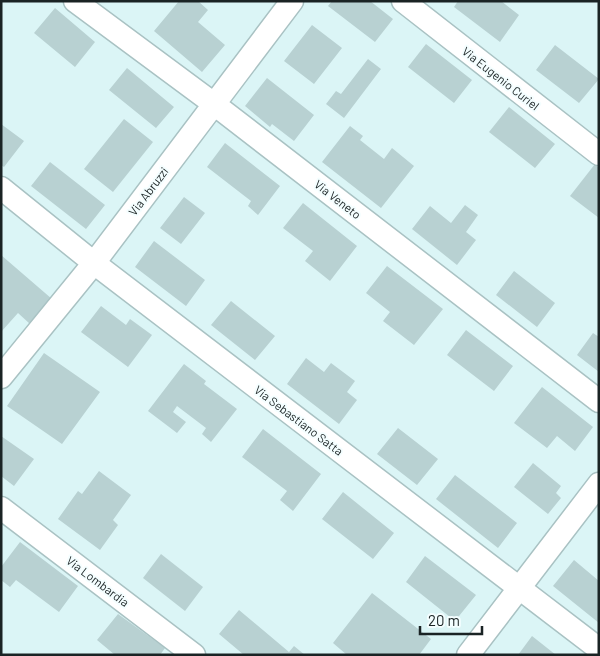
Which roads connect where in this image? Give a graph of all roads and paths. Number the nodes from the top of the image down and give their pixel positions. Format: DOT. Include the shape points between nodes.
graph roads {
  1 [pos="76,1"];
  2 [pos="292,1"];
  3 [pos="404,1"];
  4 [pos="214,104"];
  5 [pos="599,154"];
  6 [pos="1,188"];
  7 [pos="94,263"];
  8 [pos="1,377"];
  9 [pos="599,401"];
  10 [pos="599,484"];
  11 [pos="1,508"];
  12 [pos="519,588"];
  13 [pos="599,648"];
  14 [pos="194,655"];
  15 [pos="468,655"];
  1 -- 4 [label="street, Via Veneto"];
  2 -- 4 [label="street, Via Abruzzi"];
  3 -- 5 [label="street, Via Eugenio Curiel"];
  4 -- 7 [label="street, Via Abruzzi"];
  4 -- 9 [label="street, Via Veneto"];
  6 -- 7 [label="street, Via Sebastiano Satta"];
  7 -- 8 [label="street, Via Abruzzi"];
  7 -- 12 [label="street, Via Sebastiano Satta"];
  10 -- 12 [label="street"];
  11 -- 14 [label="street, Via Lombardia"];
  12 -- 13 [label="street, Via Sebastiano Satta"];
  12 -- 15 [label="street"];
}
